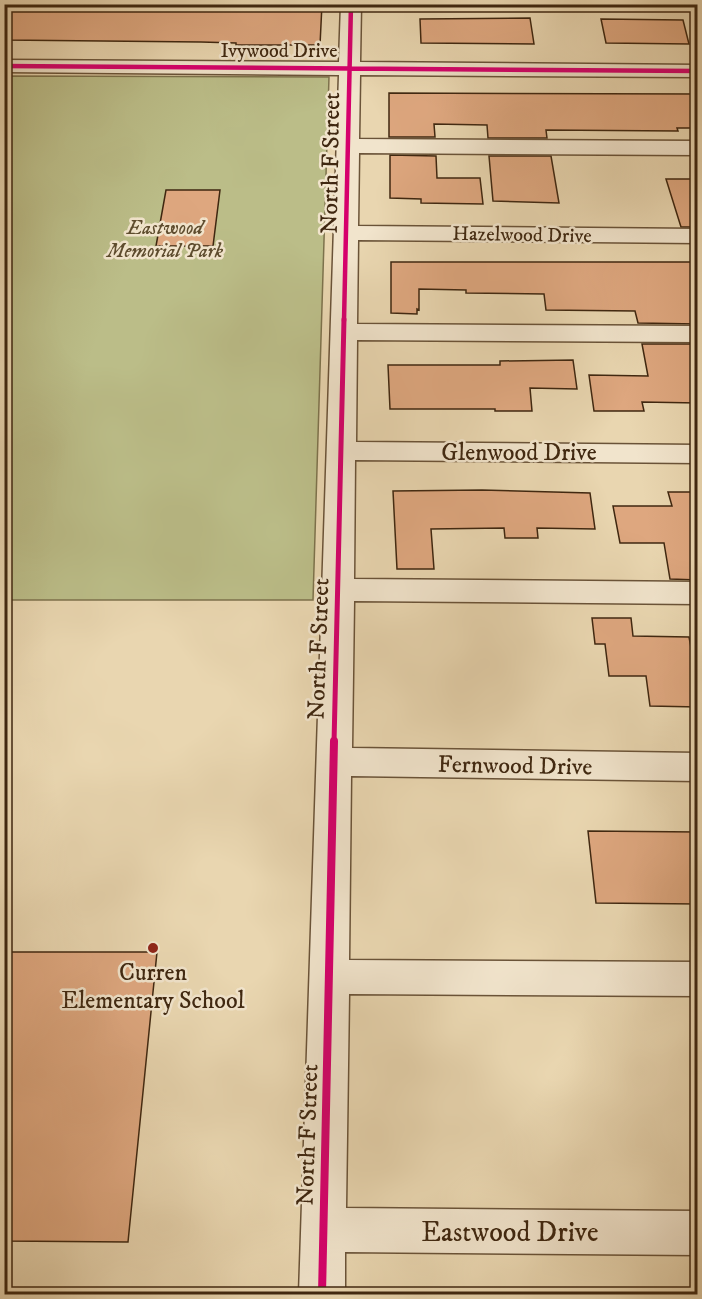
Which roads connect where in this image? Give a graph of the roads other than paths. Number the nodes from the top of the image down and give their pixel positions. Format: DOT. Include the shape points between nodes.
graph roads {
  1 [pos="351,4"];
  2 [pos="4,66"];
  3 [pos="349,67"];
  4 [pos="698,71"];
  5 [pos="349,147"];
  6 [pos="698,148"];
  7 [pos="347,233"];
  8 [pos="698,236"];
  9 [pos="342,332"];
  10 [pos="698,334"];
  11 [pos="340,451"];
  12 [pos="698,454"];
  13 [pos="338,590"];
  14 [pos="698,593"];
  15 [pos="333,762"];
  16 [pos="698,767"];
  17 [pos="330,976"];
  18 [pos="698,979"];
  19 [pos="323,1230"];
  20 [pos="698,1233"];
  21 [pos="322,1294"];
  1 -- 3 [label="street, North F Street"];
  2 -- 3 [label="street, Ivywood Drive"];
  3 -- 4 [label="street, Ivywood Drive"];
  3 -- 5 [label="street, North F Street"];
  5 -- 6 [label="street"];
  5 -- 7 [label="street, North F Street"];
  7 -- 8 [label="street, Hazelwood Drive"];
  7 -- 9 [label="street, North F Street"];
  9 -- 10 [label="street"];
  9 -- 11 [label="street, North F Street"];
  11 -- 12 [label="street, Glenwood Drive"];
  11 -- 13 [label="street, North F Street"];
  13 -- 14 [label="street"];
  13 -- 15 [label="street, North F Street"];
  15 -- 16 [label="street, Fernwood Drive"];
  15 -- 17 [label="street, North F Street"];
  17 -- 18 [label="street"];
  17 -- 19 [label="street, North F Street"];
  19 -- 20 [label="street, Eastwood Drive"];
  19 -- 21 [label="street, North F Street"];
}
